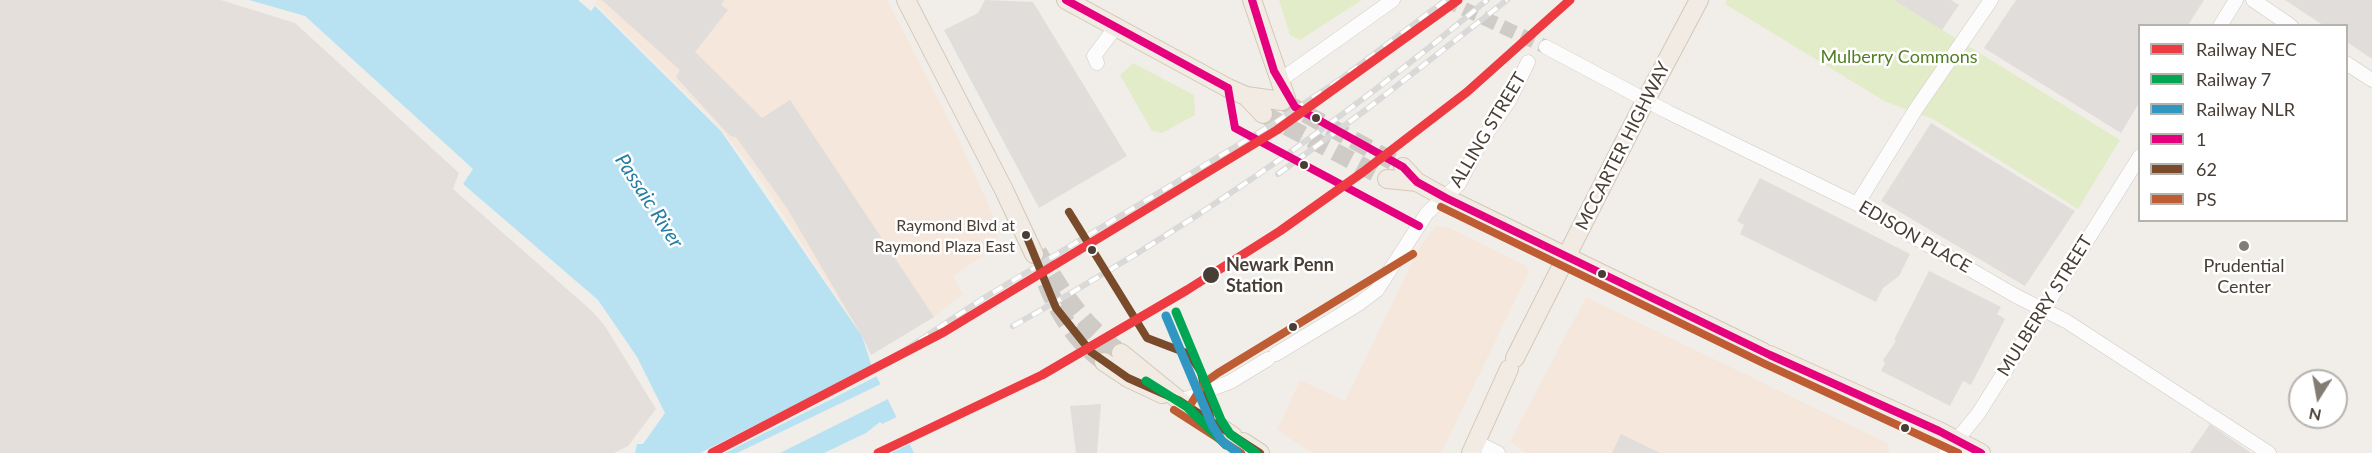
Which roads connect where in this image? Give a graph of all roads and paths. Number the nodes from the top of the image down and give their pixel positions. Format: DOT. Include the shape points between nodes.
graph roads {
  1 [pos="906,0"];
  2 [pos="1066,0"];
  3 [pos="1252,0"];
  4 [pos="1394,0"];
  5 [pos="1699,0"];
  6 [pos="1991,0"];
  7 [pos="2236,0"];
  8 [pos="2253,0"];
  9 [pos="2221,24"];
  10 [pos="2288,24"];
  11 [pos="1115,28"];
  12 [pos="1546,47"];
  13 [pos="1528,62"];
  14 [pos="1097,63"];
  15 [pos="2348,64"];
  16 [pos="2372,80"];
  17 [pos="1279,81"];
  18 [pos="1246,96"];
  19 [pos="1646,99"];
  20 [pos="1263,114"];
  21 [pos="2138,158"];
  22 [pos="1403,166"];
  23 [pos="1387,179"];
  24 [pos="1418,182"];
  25 [pos="1446,198"];
  26 [pos="1857,204"];
  27 [pos="1036,253"];
  28 [pos="1567,255"];
  29 [pos="2042,309"];
  30 [pos="1121,352"];
  31 [pos="1104,362"];
  32 [pos="1180,401"];
  33 [pos="1952,446"];
  34 [pos="1473,447"];
  35 [pos="1260,453"];
  36 [pos="1498,453"];
  37 [pos="1981,453"];
  38 [pos="2269,453"];
  1 -- 27 [label="main road"];
  2 -- 11 [label="main road"];
  3 -- 17 [label="main road"];
  4 -- 17 [label="street"];
  5 -- 19 [label="main road, MCCARTER HIGHWAY"];
  6 -- 26 [label="street"];
  7 -- 9 [label="street"];
  8 -- 10 [label="street"];
  11 -- 14 [label="street" via="1094,56"];
  11 -- 18 [label="main road"];
  12 -- 19 [label="street, EDISON PLACE"];
  13 -- 25 [label="street, ALLING STREET" via="1462,179"];
  15 -- 16 [label="street"];
  17 -- 18 [label="main road"];
  17 -- 18 [label="main road" via="1284,100"];
  18 -- 20 [label="main road"];
  19 -- 26 [label="street, EDISON PLACE"];
  19 -- 28 [label="main road, MCCARTER HIGHWAY"];
  21 -- 29 [label="street, MULBERRY STREET"];
  22 -- 24 [label="main road"];
  23 -- 24 [label="main road"];
  24 -- 25 [label="main road"];
  25 -- 28 [label="main road"];
  25 -- 32 [label="street, ALLING STREET" via="1427,213 1377,290 1360,303 1230,382"];
  26 -- 29 [label="street, EDISON PLACE"];
  28 -- 33 [label="main road"];
  28 -- 34 [label="main road, MCCARTER HIGHWAY"];
  29 -- 33 [label="street, MULBERRY STREET" via="1978,414"];
  29 -- 38 [label="street, EDISON PLACE"];
  30 -- 32 [label="main road"];
  31 -- 32 [label="main road" via="1128,378"];
  32 -- 35 [label="main road"];
  33 -- 37 [label="main road"];
  34 -- 36 [label="street"];
}
